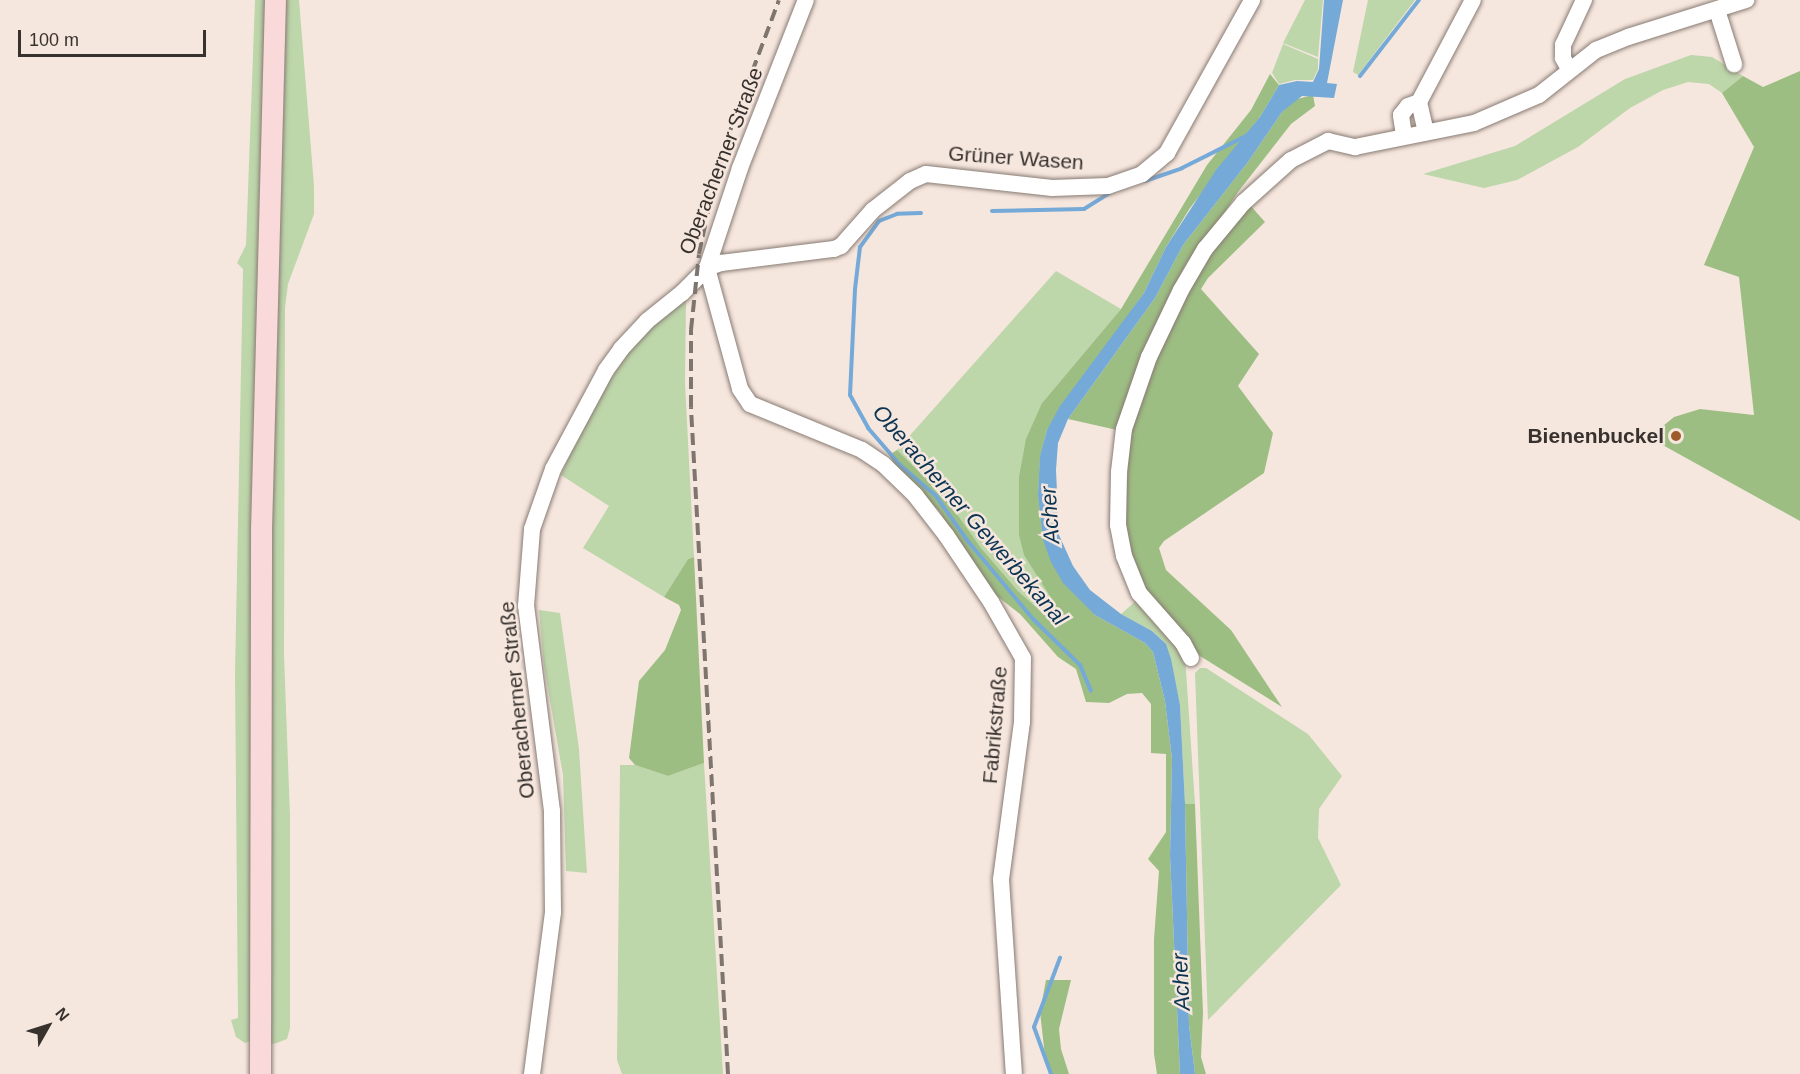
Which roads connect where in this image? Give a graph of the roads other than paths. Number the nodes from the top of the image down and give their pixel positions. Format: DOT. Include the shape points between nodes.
graph roads {
  1 [pos="274,0"];
  2 [pos="806,0"];
  3 [pos="1252,0"];
  4 [pos="1473,0"];
  5 [pos="1584,0"];
  6 [pos="1746,0"];
  7 [pos="1717,10"];
  8 [pos="1734,64"];
  9 [pos="1569,69"];
  10 [pos="1419,102"];
  11 [pos="1426,132"];
  12 [pos="1404,135"];
  13 [pos="707,268"];
  14 [pos="1191,658"];
  15 [pos="260,1074"];
  16 [pos="532,1074"];
  17 [pos="1014,1074"];
  1 -- 15 [label="main road" via="261,518"];
  2 -- 13 [label="street, Oberacherner Straße" via="740,168"];
  3 -- 13 [label="street, Grüner Wasen" via="1167,153 1142,174 1108,186 1052,188 926,174 910,181 873,210 841,246"];
  4 -- 10 [label="street"];
  5 -- 9 [label="street" via="1563,45 1563,58"];
  6 -- 7 [label="street"];
  7 -- 8 [label="street"];
  7 -- 9 [label="street" via="1628,37 1596,50"];
  9 -- 11 [label="street" via="1539,95 1502,113"];
  10 -- 11 [label="street"];
  10 -- 12 [label="street" via="1408,106 1401,115"];
  11 -- 12 [label="street"];
  12 -- 14 [label="street" via="1355,147 1328,141 1292,160 1243,203 1205,249 1149,357 1124,429 1118,525 1124,556 1139,593 1183,643"];
  13 -- 16 [label="street, Oberacherner Straße" via="647,321 606,370 553,469 532,529 526,606 552,811 553,912"];
  13 -- 17 [label="street, Fabrikstraße" via="740,389 750,404 862,450 883,464 915,495 946,535 1023,658 1022,722 1001,880"];
}
